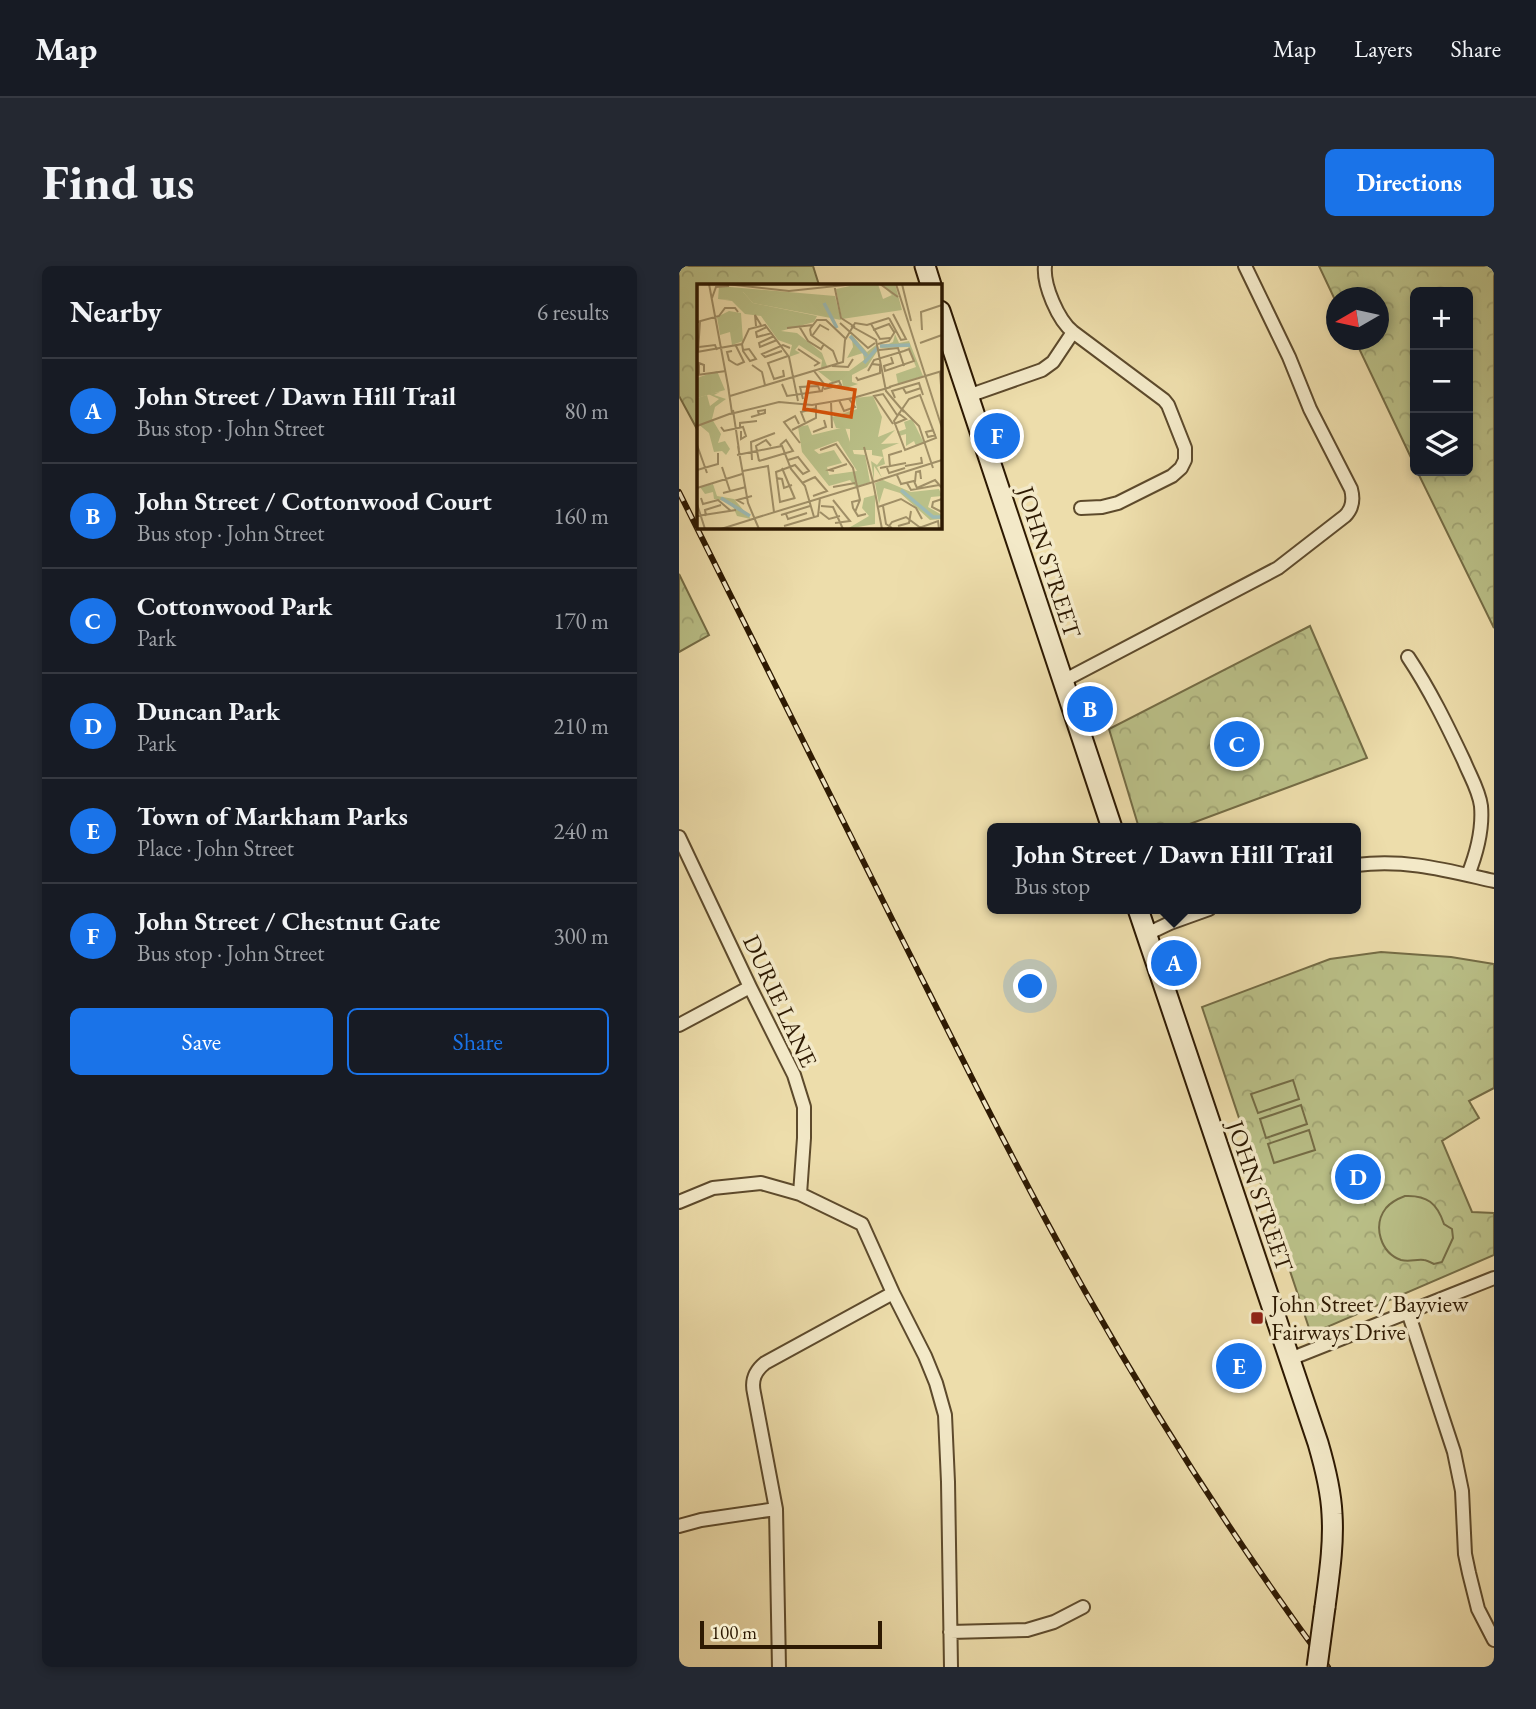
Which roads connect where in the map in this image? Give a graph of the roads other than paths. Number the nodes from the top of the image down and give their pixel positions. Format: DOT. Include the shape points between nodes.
graph roads {
  1 [pos="925,266"];
  2 [pos="1045,266"];
  3 [pos="1245,266"];
  4 [pos="931,284"];
  5 [pos="941,314"];
  6 [pos="1073,332"];
  7 [pos="968,396"];
  8 [pos="1081,508"];
  9 [pos="1408,657"];
  10 [pos="1063,681"];
  11 [pos="1110,823"];
  12 [pos="679,837"];
  13 [pos="1361,865"];
  14 [pos="1468,875"];
  15 [pos="1494,881"];
  16 [pos="1140,914"];
  17 [pos="1195,914"];
  18 [pos="1147,934"];
  19 [pos="750,987"];
  20 [pos="679,1025"];
  21 [pos="800,1194"];
  22 [pos="679,1202"];
  23 [pos="1494,1278"];
  24 [pos="893,1293"];
  25 [pos="1408,1312"];
  26 [pos="1290,1359"];
  27 [pos="776,1509"];
  28 [pos="679,1526"];
  29 [pos="1083,1607"];
  30 [pos="950,1632"];
  31 [pos="1494,1640"];
  32 [pos="779,1667"];
  33 [pos="951,1667"];
  34 [pos="1318,1667"];
  1 -- 4 [label="main road"];
  2 -- 6 [label="street" via="1059,317"];
  3 -- 10 [label="street" via="1351,489 1351,508 1278,568"];
  5 -- 7 [label="main road, JOHN STREET"];
  6 -- 7 [label="street" via="1042,370"];
  6 -- 8 [label="street" via="1164,400 1186,454 1179,471 1160,482 1113,505"];
  7 -- 10 [label="main road, JOHN STREET"];
  9 -- 14 [label="street" via="1430,690 1481,807 1475,858"];
  10 -- 11 [label="main road, JOHN STREET"];
  12 -- 19 [label="street, DURIE LANE"];
  13 -- 14 [label="street" via="1411,864"];
  14 -- 15 [label="street"];
  16 -- 18 [label="main road, JOHN STREET"];
  17 -- 18 [label="street"];
  18 -- 26 [label="main road, JOHN STREET"];
  19 -- 20 [label="street"];
  19 -- 21 [label="street, DURIE LANE" via="794,1075 804,1107"];
  21 -- 22 [label="street" via="761,1183 713,1188"];
  21 -- 24 [label="street" via="862,1224"];
  23 -- 25 [label="street"];
  24 -- 27 [label="street" via="756,1372 753,1388"];
  24 -- 30 [label="street" via="925,1356 945,1415"];
  25 -- 26 [label="street"];
  25 -- 31 [label="street" via="1454,1452 1469,1573 1478,1609"];
  26 -- 34 [label="main road, JOHN STREET, bridge" via="1330,1494 1333,1538"];
  27 -- 28 [label="street"];
  27 -- 32 [label="street"];
  29 -- 30 [label="street" via="1040,1628"];
  30 -- 33 [label="street"];
}
